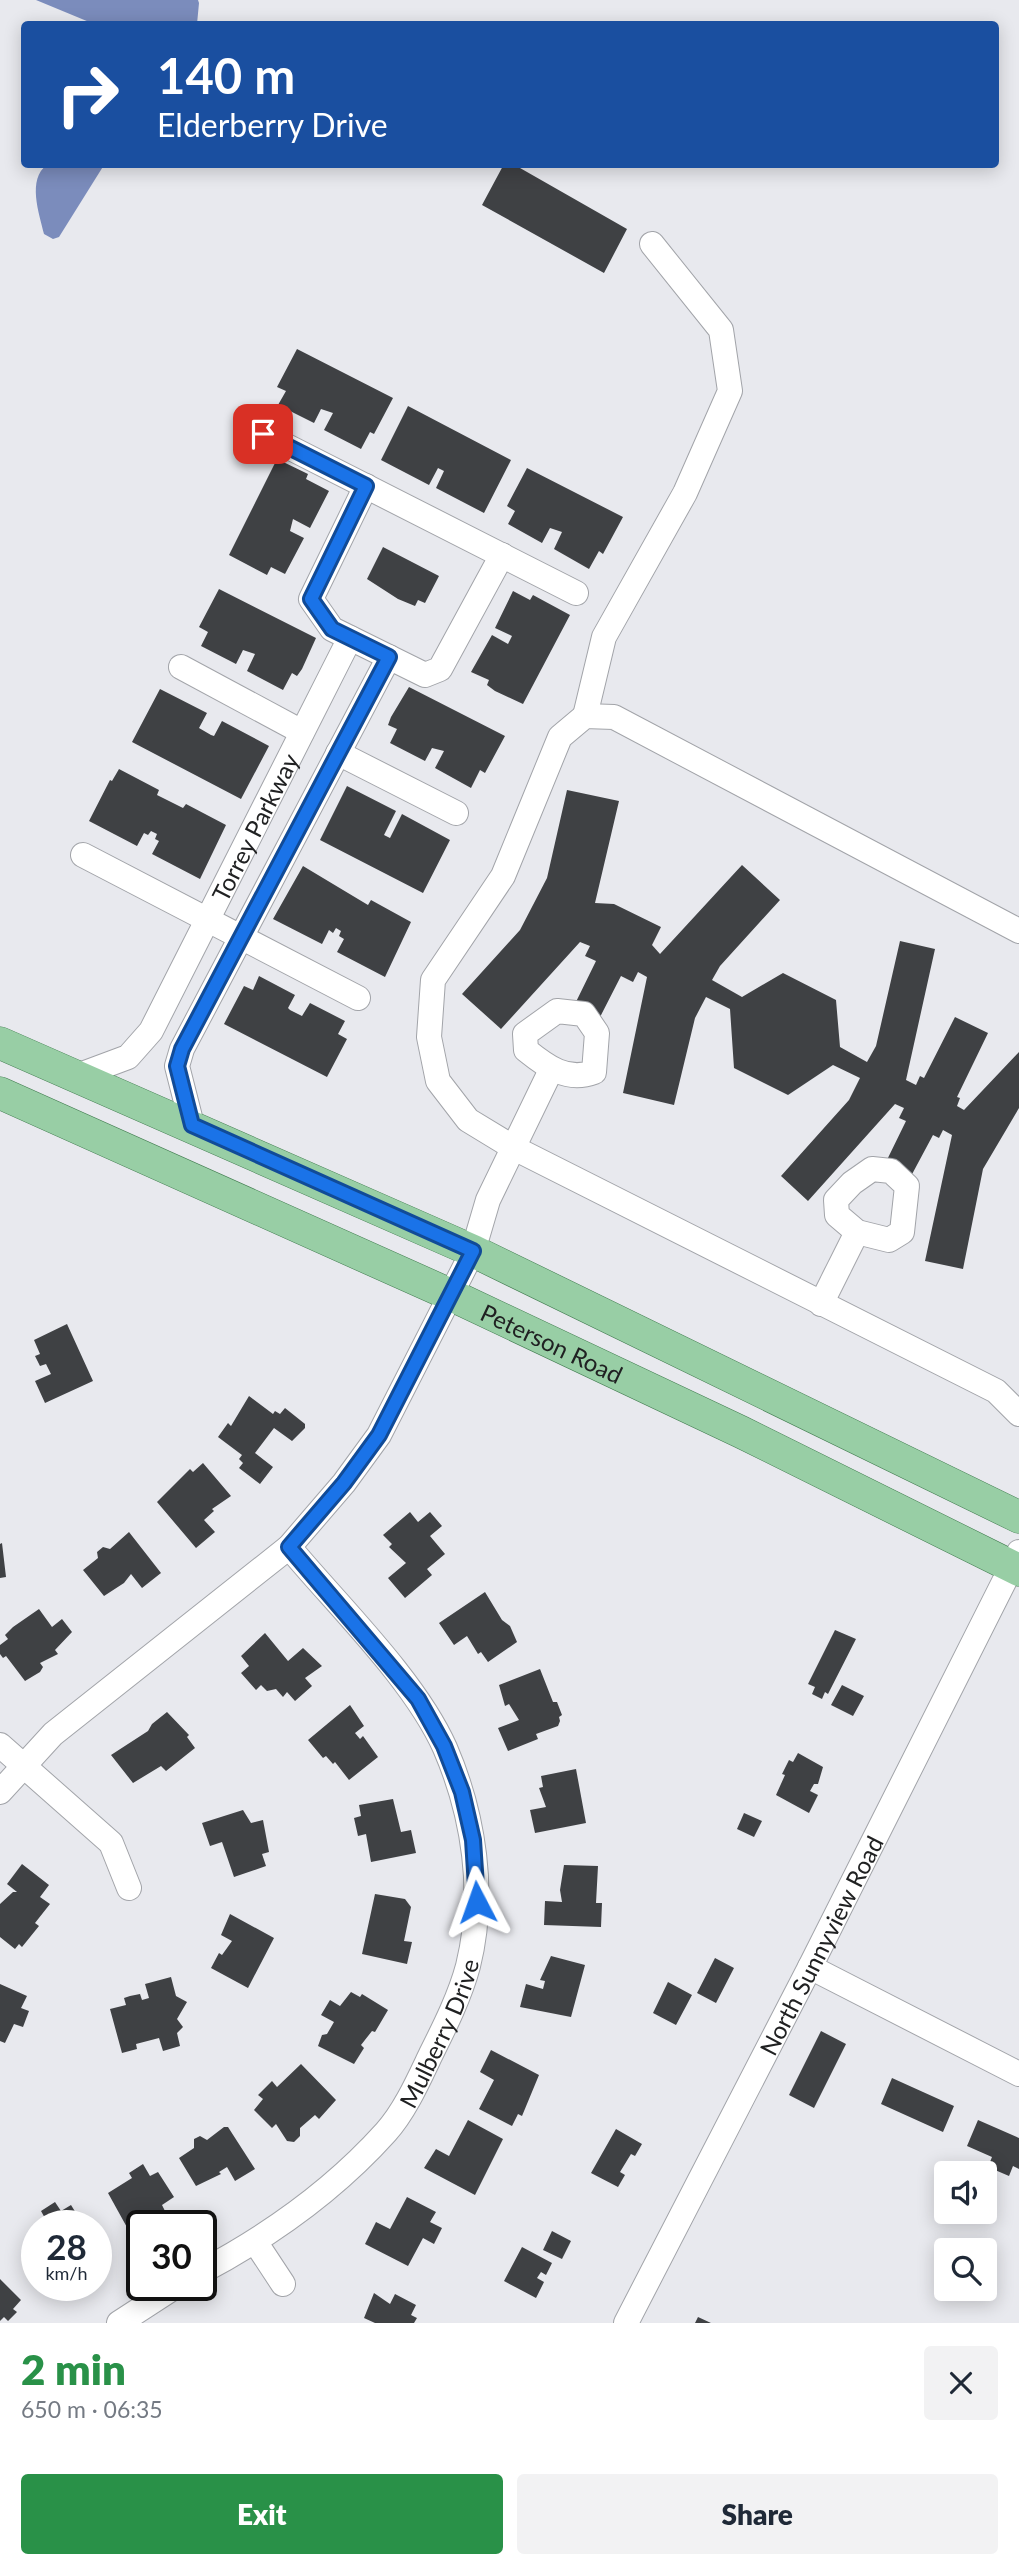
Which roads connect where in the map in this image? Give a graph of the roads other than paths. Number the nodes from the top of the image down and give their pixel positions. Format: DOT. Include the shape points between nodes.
graph roads {
  1 [pos="652,244"];
  2 [pos="263,434"];
  3 [pos="366,486"];
  4 [pos="502,555"];
  5 [pos="576,593"];
  6 [pos="349,638"];
  7 [pos="389,657"];
  8 [pos="181,667"];
  9 [pos="585,716"];
  10 [pos="302,732"];
  11 [pos="338,753"];
  12 [pos="456,813"];
  13 [pos="83,855"];
  14 [pos="206,921"];
  15 [pos="1019,932"];
  16 [pos="241,937"];
  17 [pos="358,998"];
  18 [pos="0,1042"];
  19 [pos="551,1070"];
  20 [pos="77,1076"];
  21 [pos="0,1093"];
  22 [pos="192,1125"];
  23 [pos="514,1148"];
  24 [pos="857,1233"];
  25 [pos="473,1251"];
  26 [pos="451,1294"];
  27 [pos="821,1304"];
  28 [pos="1019,1411"];
  29 [pos="1019,1517"];
  30 [pos="289,1547"];
  31 [pos="1017,1563"];
  32 [pos="0,1745"];
  33 [pos="24,1766"];
  34 [pos="0,1792"];
  35 [pos="129,1888"];
  36 [pos="810,1967"];
  37 [pos="1019,2074"];
  38 [pos="256,2243"];
  39 [pos="217,2264"];
  40 [pos="283,2284"];
  41 [pos="153,2301"];
  42 [pos="119,2323"];
  43 [pos="626,2323"];
  1 -- 9 [label="street" via="721,330 730,391 685,493 604,637"];
  2 -- 3 [label="street"];
  3 -- 4 [label="street"];
  3 -- 6 [label="street" via="311,599 332,629"];
  4 -- 5 [label="street"];
  4 -- 7 [label="street" via="440,669 425,675"];
  6 -- 7 [label="street"];
  6 -- 10 [label="street, Torrey Parkway"];
  7 -- 11 [label="street, Torrey Parkway"];
  8 -- 10 [label="street, Torrey Parkway"];
  9 -- 15 [label="street" via="614,717"];
  9 -- 23 [label="street" via="560,737 503,876 433,981 429,1037 438,1081 468,1119"];
  10 -- 14 [label="street, Torrey Parkway"];
  11 -- 12 [label="street, Torrey Parkway"];
  11 -- 16 [label="street, Torrey Parkway"];
  13 -- 14 [label="street"];
  14 -- 16 [label="street, Torrey Parkway"];
  14 -- 20 [label="street, Torrey Parkway" via="151,1031 128,1056"];
  16 -- 17 [label="street, Torrey Parkway"];
  16 -- 22 [label="street, Torrey Parkway" via="177,1066"];
  18 -- 20 [label="main road, Peterson Road"];
  19 -- 23 [label="street"];
  20 -- 22 [label="main road, Peterson Road"];
  21 -- 26 [label="main road, Peterson Road"];
  22 -- 25 [label="main road, Peterson Road"];
  23 -- 25 [label="street" via="488,1200"];
  23 -- 27 [label="street"];
  24 -- 27 [label="street"];
  25 -- 26 [label="street"];
  25 -- 29 [label="main road, Peterson Road"];
  26 -- 30 [label="street" via="379,1435"];
  26 -- 31 [label="main road, Peterson Road"];
  27 -- 28 [label="street" via="996,1391"];
  30 -- 33 [label="street" via="54,1734"];
  30 -- 38 [label="street, Mulberry Drive" via="418,1699 444,1746 462,1792 473,1840 477,1902 468,1966 448,2018 389,2130 329,2190"];
  31 -- 36 [label="street, North Sunnyview Road"];
  32 -- 33 [label="street"];
  33 -- 34 [label="street"];
  33 -- 35 [label="street" via="111,1843"];
  36 -- 37 [label="street"];
  36 -- 43 [label="street, North Sunnyview Road"];
  38 -- 39 [label="street, Mulberry Drive"];
  38 -- 40 [label="street"];
  41 -- 42 [label="street"];
}
